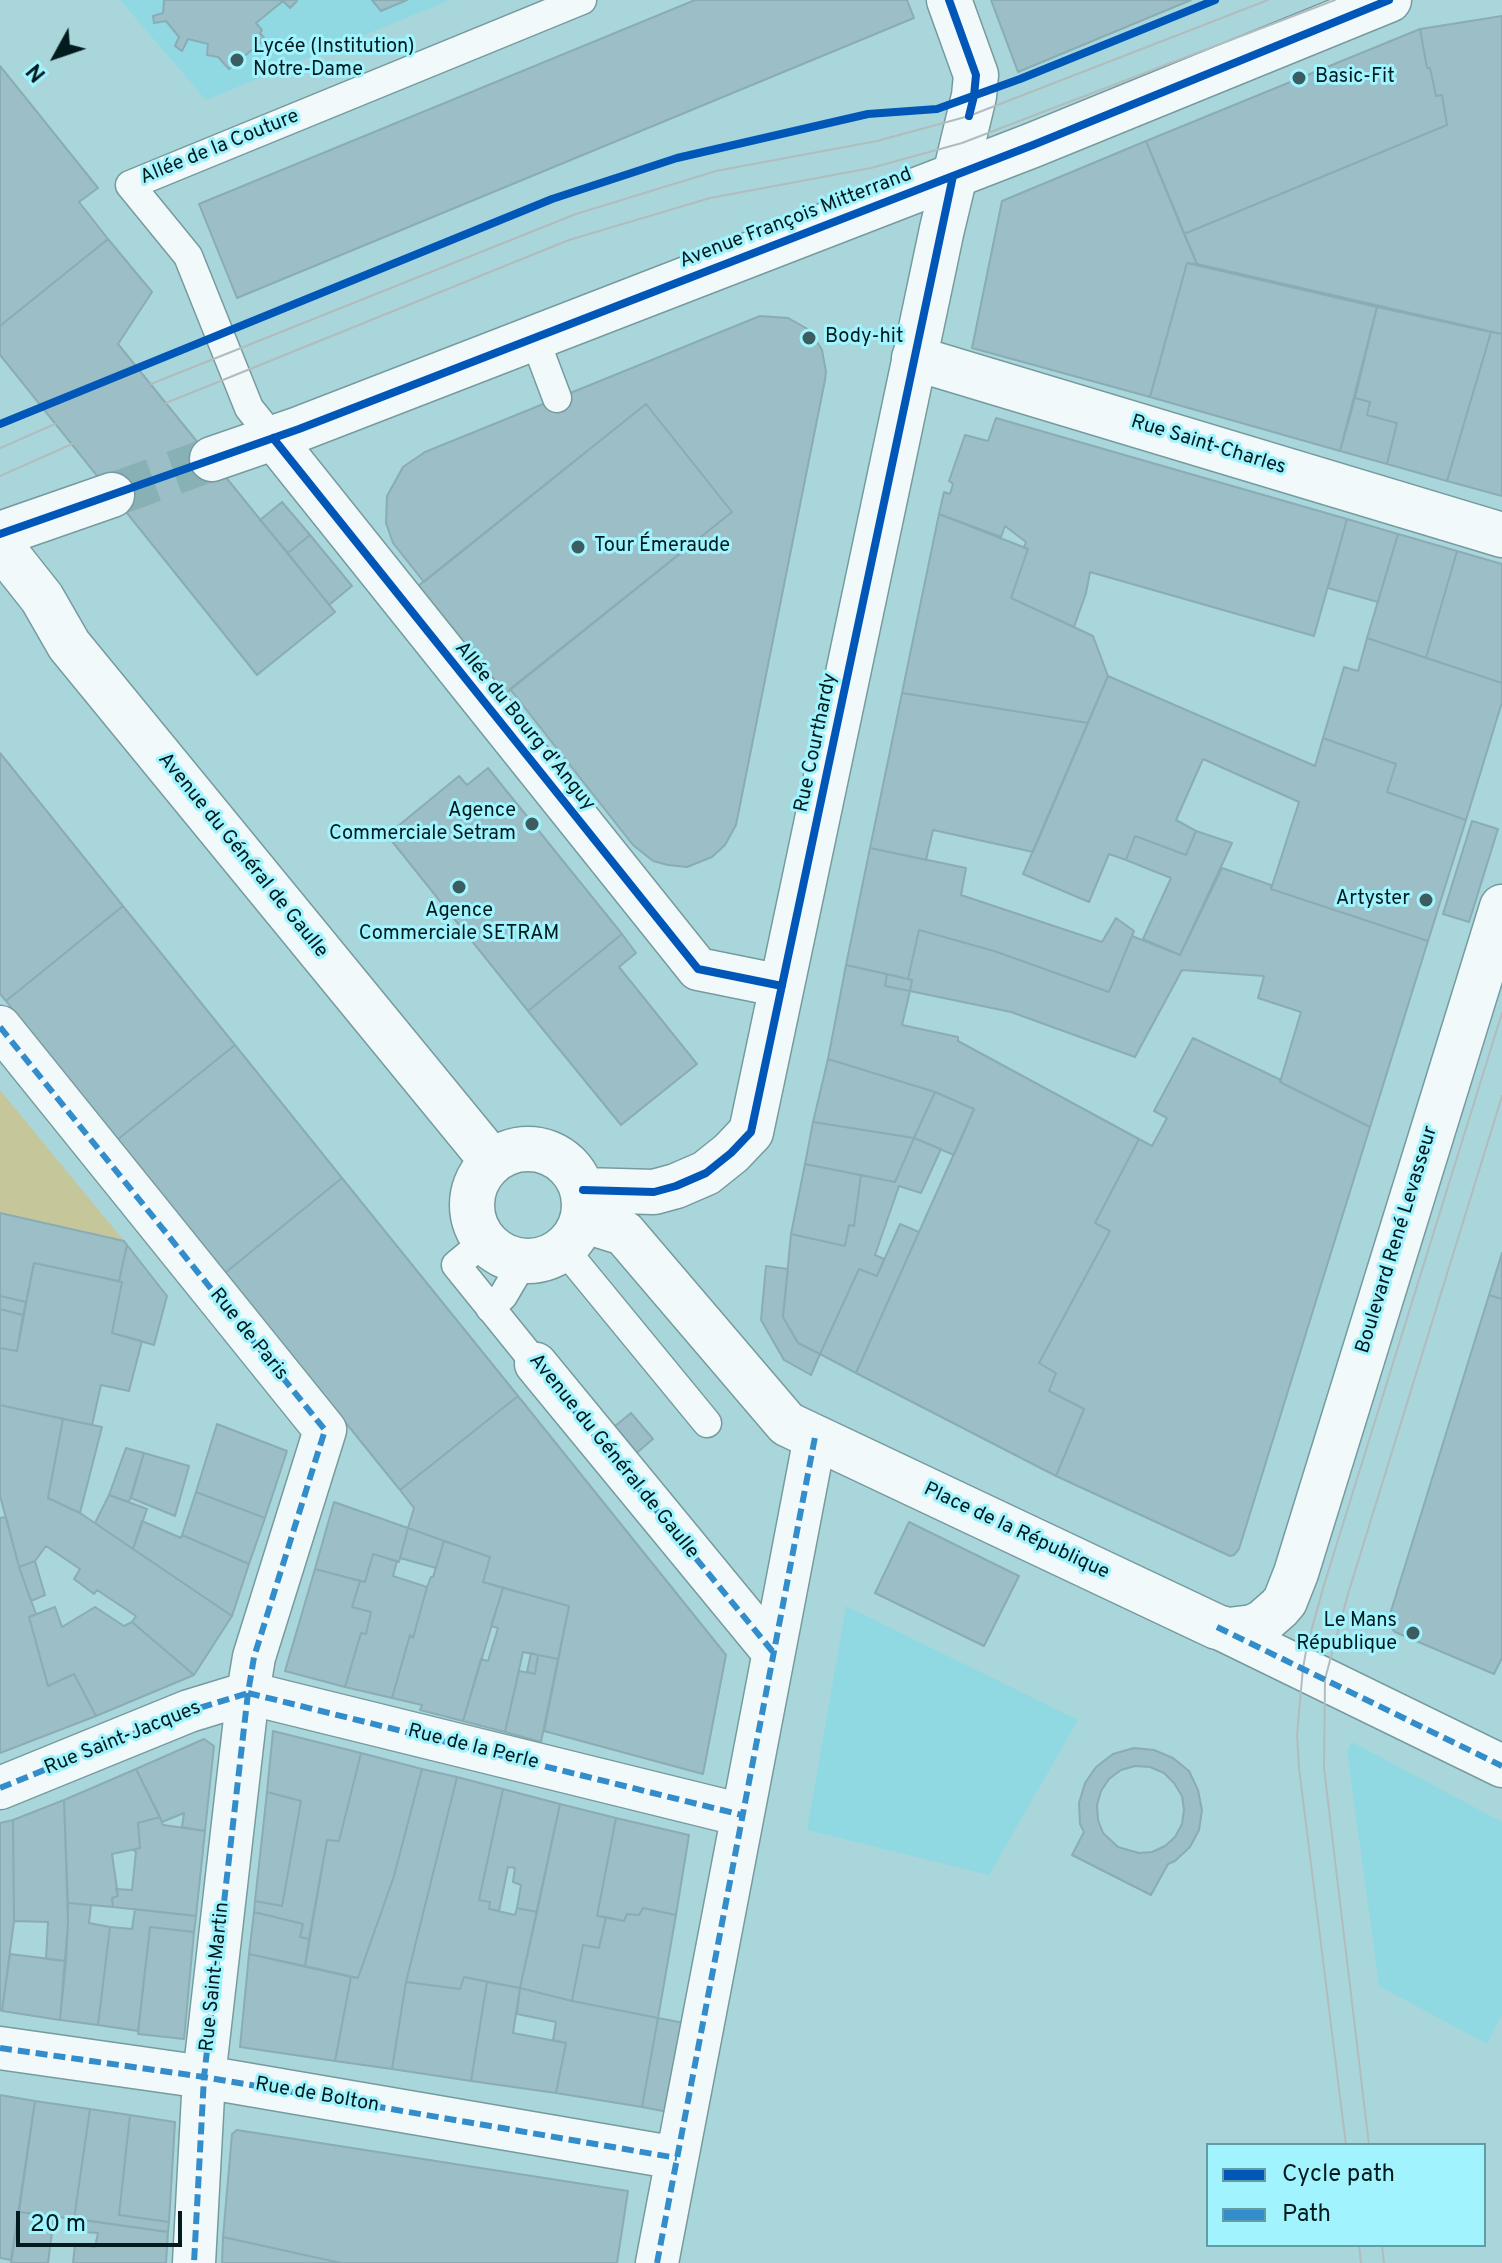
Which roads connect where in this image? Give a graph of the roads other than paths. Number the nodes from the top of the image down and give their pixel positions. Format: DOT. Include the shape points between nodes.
graph roads {
  1 [pos="582,0"];
  2 [pos="949,0"];
  3 [pos="1389,0"];
  4 [pos="953,176"];
  5 [pos="534,337"];
  6 [pos="914,358"];
  7 [pos="557,398"];
  8 [pos="273,438"];
  9 [pos="212,459"];
  10 [pos="112,495"];
  11 [pos="0,534"];
  12 [pos="1502,535"];
  13 [pos="0,545"];
  14 [pos="1502,907"];
  15 [pos="782,986"];
  16 [pos="0,1027"];
  17 [pos="492,1161"];
  18 [pos="576,1220"];
  19 [pos="502,1251"];
  20 [pos="490,1308"];
  21 [pos="536,1364"];
  22 [pos="707,1423"];
  23 [pos="801,1430"];
  24 [pos="1296,1573"];
  25 [pos="1217,1627"];
  26 [pos="773,1652"];
  27 [pos="248,1693"];
  28 [pos="1502,1766"];
  29 [pos="0,1788"];
  30 [pos="742,1815"];
  31 [pos="0,2048"];
  32 [pos="204,2077"];
  33 [pos="677,2158"];
  34 [pos="194,2263"];
  35 [pos="657,2263"];
  1 -- 8 [label="lane, Allée de la Couture" via="130,185 188,256 249,408"];
  2 -- 4 [label="street, Rue Courthardy" via="976,75"];
  3 -- 4 [label="street, Avenue François Mitterrand"];
  4 -- 5 [label="street, Avenue François Mitterrand"];
  4 -- 6 [label="street, Rue Courthardy"];
  5 -- 7 [label="lane"];
  5 -- 8 [label="street, Avenue François Mitterrand"];
  6 -- 12 [label="street, Rue Saint-Charles"];
  6 -- 15 [label="street, Rue Courthardy"];
  8 -- 9 [label="street, Avenue François Mitterrand"];
  8 -- 15 [label="street, Allée du Bourg d'Anguy" via="698,969"];
  10 -- 11 [label="street"];
  13 -- 17 [label="street, Avenue du Général de Gaulle" via="42,598 69,645"];
  14 -- 24 [label="street, Boulevard René Levasseur"];
  15 -- 18 [label="street, Rue Courthardy" via="751,1132 739,1146 706,1173"];
  16 -- 27 [label="street, Rue de Paris" via="325,1430 254,1657"];
  17 -- 18 [label="street" via="534,1149 565,1162 577,1178"];
  17 -- 19 [label="street" via="472,1197 474,1223"];
  18 -- 19 [label="street" via="544,1260 530,1262"];
  18 -- 22 [label="lane"];
  18 -- 23 [label="street" via="624,1233"];
  19 -- 20 [label="lane" via="516,1274"];
  19 -- 20 [label="lane, Avenue du Général de Gaulle" via="456,1265"];
  20 -- 21 [label="lane, Avenue du Général de Gaulle"];
  21 -- 26 [label="street, Avenue du Général de Gaulle"];
  23 -- 25 [label="street, Place de la République"];
  23 -- 26 [label="street"];
  24 -- 25 [label="street, Place de la République" via="1285,1601 1263,1622 1236,1630"];
  25 -- 28 [label="street, Place de la République"];
  26 -- 30 [label="street"];
  27 -- 29 [label="street, Rue Saint-Jacques" via="189,1711"];
  27 -- 30 [label="street, Rue de la Perle"];
  27 -- 32 [label="street, Rue Saint-Martin"];
  30 -- 33 [label="street"];
  31 -- 32 [label="street, Rue de Bolton"];
  32 -- 33 [label="street, Rue de Bolton"];
  32 -- 34 [label="street, Rue Saint-Martin"];
  33 -- 35 [label="street"];
}
